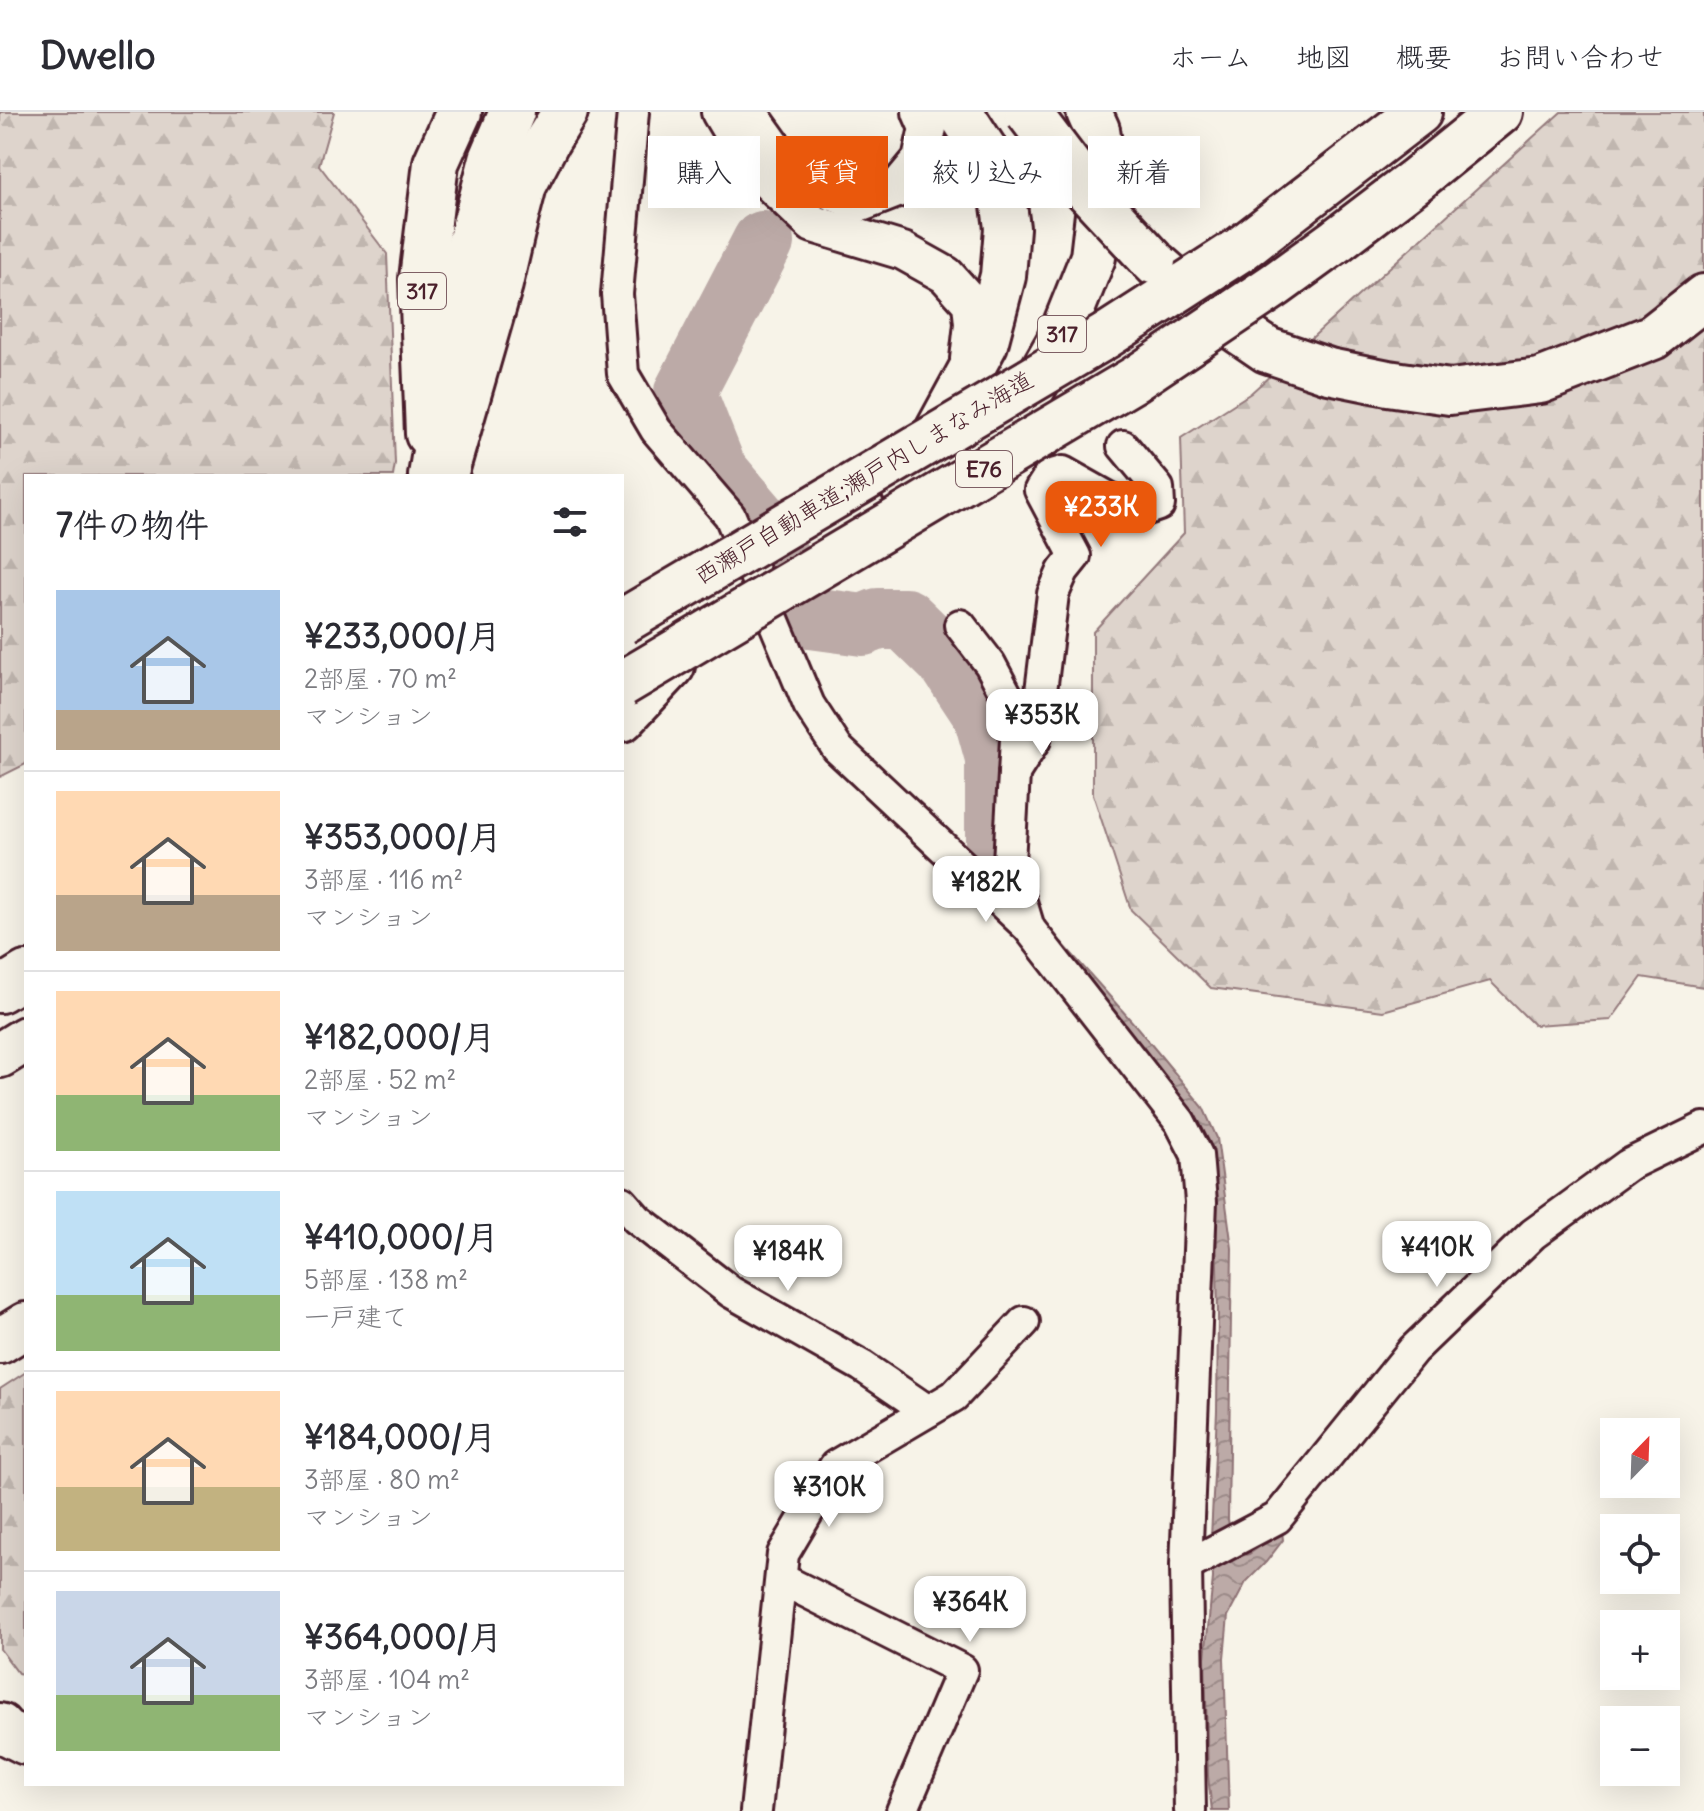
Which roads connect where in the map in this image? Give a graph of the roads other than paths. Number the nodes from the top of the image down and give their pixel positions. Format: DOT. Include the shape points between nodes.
graph roads {
  1 [pos="459,112"];
  2 [pos="512,112"];
  3 [pos="565,112"];
  4 [pos="633,112"];
  5 [pos="720,112"];
  6 [pos="748,112"];
  7 [pos="921,112"];
  8 [pos="960,112"];
  9 [pos="1028,112"];
  10 [pos="1089,112"];
  11 [pos="1419,112"];
  12 [pos="1500,112"];
  13 [pos="1704,297"];
  14 [pos="967,376"];
  15 [pos="1123,446"];
  16 [pos="431,474"];
  17 [pos="431,474"];
  18 [pos="446,474"];
  19 [pos="624,621"];
  20 [pos="960,625"];
  21 [pos="672,666"];
  22 [pos="624,683"];
  23 [pos="624,717"];
  24 [pos="1014,773"];
  25 [pos="1028,927"];
  26 [pos="24,975"];
  27 [pos="0,990"];
  28 [pos="24,1040"];
  29 [pos="0,1055"];
  30 [pos="1704,1128"];
  31 [pos="624,1204"];
  32 [pos="1024,1322"];
  33 [pos="24,1326"];
  34 [pos="0,1341"];
  35 [pos="928,1411"];
  36 [pos="1208,1554"];
  37 [pos="781,1579"];
  38 [pos="0,1726"];
  39 [pos="24,1741"];
  40 [pos="756,1811"];
  41 [pos="902,1811"];
  42 [pos="1190,1811"];
  1 -- 16 [label="highway, 317" via="436,163 422,279"];
  2 -- 17 [label="highway" via="492,159 467,255"];
  3 -- 18 [label="highway" via="524,185"];
  4 -- 25 [label="street" via="617,294 623,374 656,430 730,516 809,705 837,748"];
  5 -- 14 [label="street" via="752,166 813,224 903,251 946,275 971,303"];
  6 -- 7 [label="street" via="803,180 861,203 897,189 921,160 928,128"];
  8 -- 14 [label="highway, 317" via="1000,174 1007,228 1003,276 985,344"];
  9 -- 13 [label="highway, bridge" via="1087,190 1207,309 1267,350 1329,371 1450,392 1540,381 1653,337"];
  10 -- 14 [label="highway, 317" via="1103,172 1093,257 1058,344 1010,428 905,491"];
  11 -- 19 [label="highway, 西瀬戸自動車道;瀬戸内しまなみ海道 / E76, bridge" via="1241,249 1106,336"];
  12 -- 22 [label="highway, E76, bridge" via="1337,240 1135,379"];
  15 -- 24 [label="street" via="1158,488 1159,505 1136,513 1063,472 1049,476 1040,490 1075,556 1053,594 1035,740"];
  20 -- 24 [label="street" via="1008,698 1016,739"];
  21 -- 23 [label="highway"];
  24 -- 25 [label="street" via="1009,862"];
  25 -- 36 [label="street" via="1180,1122 1197,1155"];
  26 -- 27 [label="highway"];
  28 -- 29 [label="highway"];
  30 -- 36 [label="street" via="1628,1165 1533,1234 1413,1350 1277,1518"];
  31 -- 35 [label="street" via="731,1292 862,1366"];
  32 -- 35 [label="street" via="954,1396"];
  33 -- 34 [label="highway"];
  35 -- 37 [label="street" via="835,1466 783,1554"];
  36 -- 42 [label="street"];
  37 -- 40 [label="street"];
  37 -- 41 [label="street" via="962,1670"];
  38 -- 39 [label="highway"];
}
